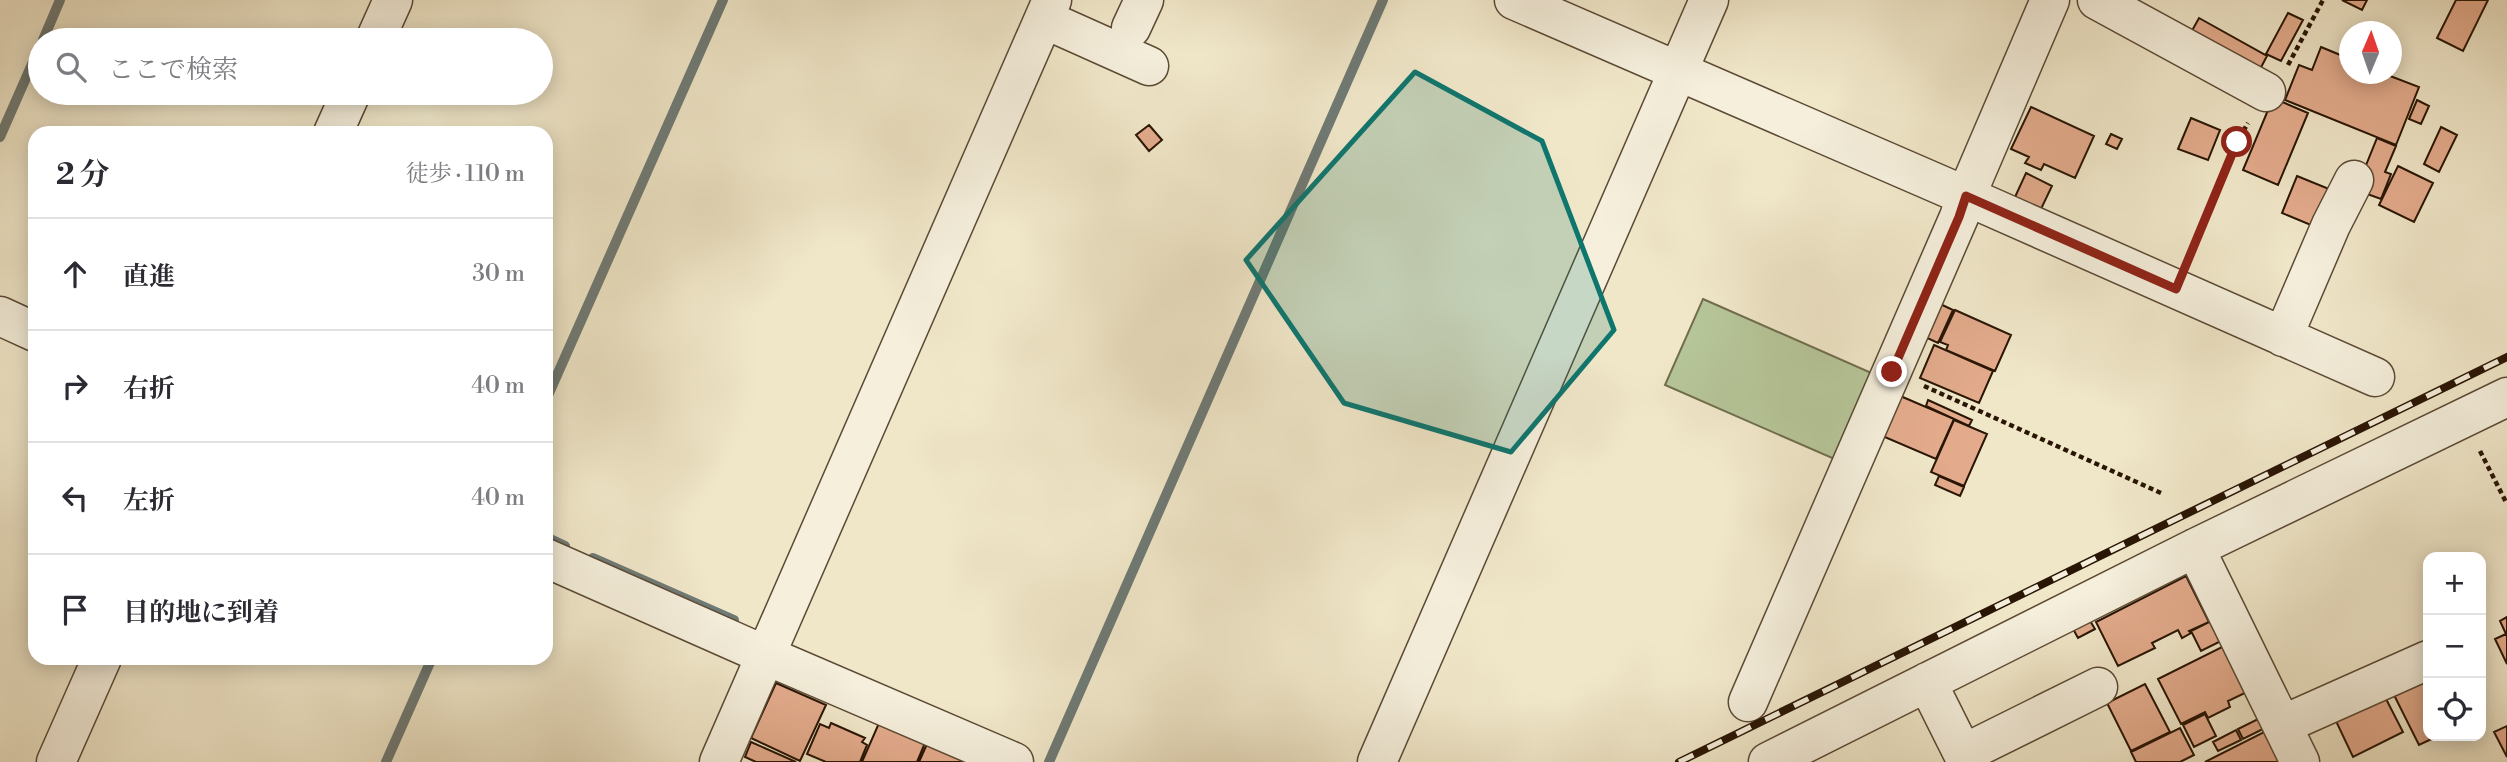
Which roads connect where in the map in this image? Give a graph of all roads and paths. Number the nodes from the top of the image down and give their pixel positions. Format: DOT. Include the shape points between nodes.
graph roads {
  1 [pos="393,0"];
  2 [pos="1514,0"];
  3 [pos="1709,0"];
  4 [pos="2050,0"];
  5 [pos="2097,0"];
  6 [pos="2323,0"];
  7 [pos="1048,9"];
  8 [pos="380,28"];
  9 [pos="1149,66"];
  10 [pos="1678,71"];
  11 [pos="2266,92"];
  12 [pos="346,105"];
  13 [pos="336,126"];
  14 [pos="2354,180"];
  15 [pos="1966,196"];
  16 [pos="2176,289"];
  17 [pos="0,316"];
  18 [pos="28,329"];
  19 [pos="2283,337"];
  20 [pos="1892,372"];
  21 [pos="2375,377"];
  22 [pos="2491,409"];
  23 [pos="2161,493"];
  24 [pos="2507,504"];
  25 [pos="2194,548"];
  26 [pos="553,561"];
  27 [pos="765,655"];
  28 [pos="2423,662"];
  29 [pos="99,665"];
  30 [pos="1927,682"];
  31 [pos="2098,687"];
  32 [pos="1748,702"];
  33 [pos="2282,725"];
  34 [pos="1965,758"];
  35 [pos="57,762"];
  36 [pos="719,762"];
  37 [pos="1014,762"];
  38 [pos="1377,762"];
  39 [pos="1768,762"];
  40 [pos="2301,762"];
  1 -- 8 [label="street"];
  2 -- 10 [label="street"];
  3 -- 10 [label="street"];
  4 -- 15 [label="street"];
  5 -- 11 [label="street"];
  6 -- 11 [label="path" via="2284,73"];
  7 -- 9 [label="street"];
  7 -- 27 [label="street"];
  10 -- 15 [label="street"];
  10 -- 38 [label="street"];
  11 -- 16 [label="path" via="2237,142"];
  12 -- 13 [label="street"];
  14 -- 19 [label="street"];
  15 -- 16 [label="street"];
  15 -- 20 [label="street"];
  16 -- 19 [label="street"];
  17 -- 18 [label="street"];
  19 -- 21 [label="street"];
  20 -- 23 [label="path"];
  20 -- 32 [label="street"];
  22 -- 24 [label="path"];
  22 -- 25 [label="street"];
  25 -- 30 [label="street"];
  25 -- 33 [label="street"];
  26 -- 27 [label="street"];
  27 -- 36 [label="street"];
  27 -- 37 [label="street"];
  28 -- 33 [label="street"];
  29 -- 35 [label="street"];
  30 -- 34 [label="street"];
  30 -- 39 [label="street"];
  31 -- 34 [label="street"];
  33 -- 40 [label="street"];
}
